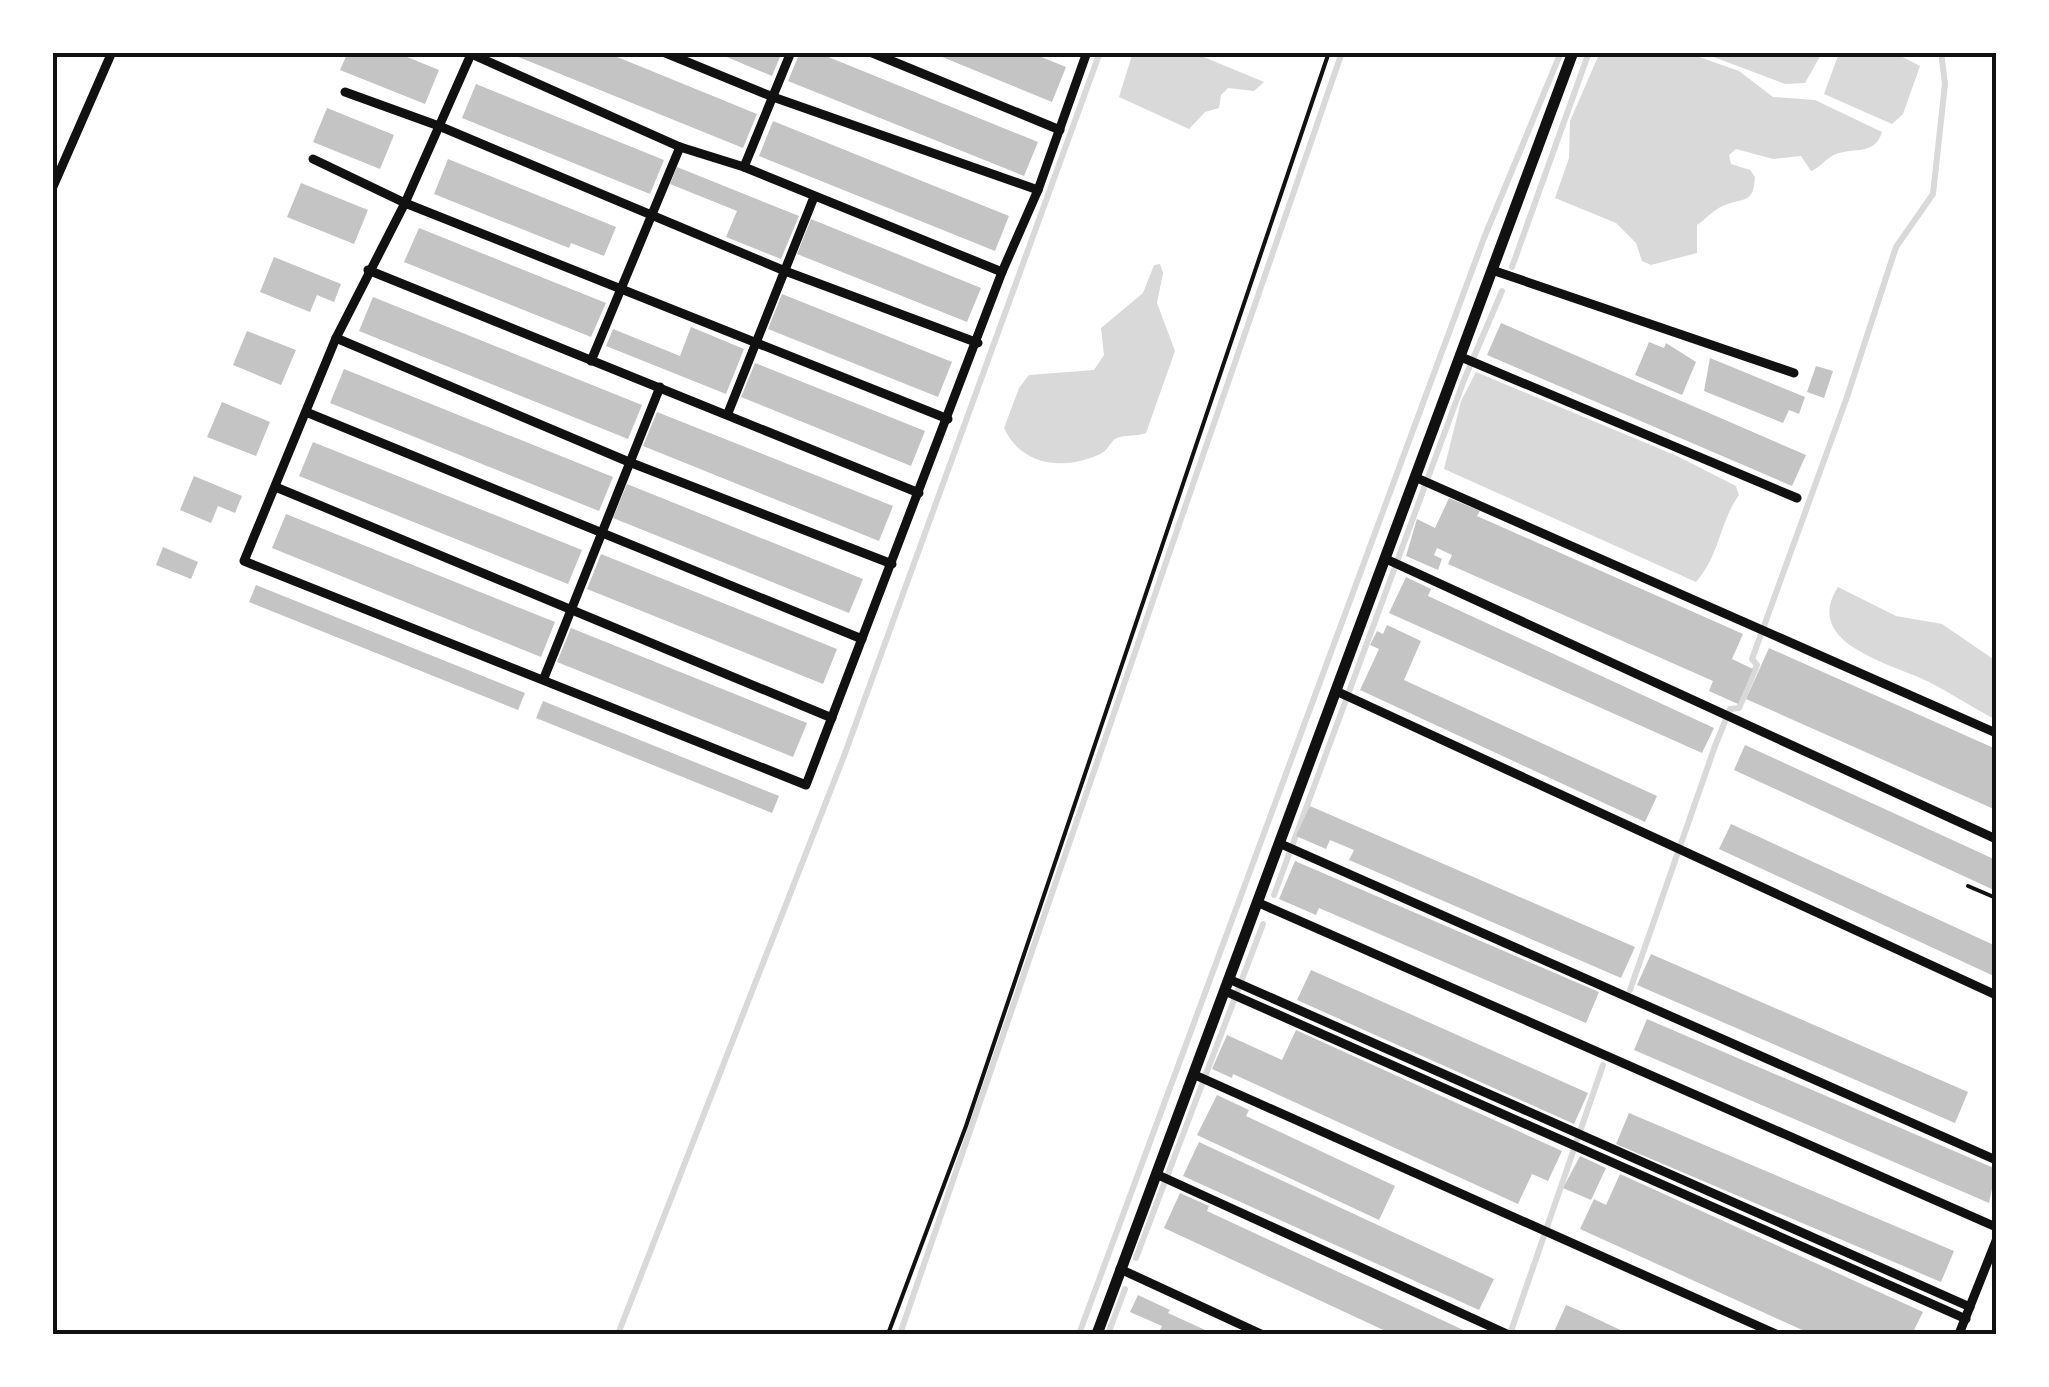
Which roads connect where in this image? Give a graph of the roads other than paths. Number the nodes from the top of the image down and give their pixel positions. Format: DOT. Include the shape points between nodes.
graph roads {
  1 [pos="112,52"];
  2 [pos="663,52"];
  3 [pos="791,52"];
  4 [pos="870,52"];
  5 [pos="1573,52"];
  6 [pos="470,53"];
  7 [pos="1084,53"];
  8 [pos="345,92"];
  9 [pos="774,97"];
  10 [pos="438,126"];
  11 [pos="1060,130"];
  12 [pos="680,147"];
  13 [pos="313,159"];
  14 [pos="744,167"];
  15 [pos="52,189"];
  16 [pos="1038,190"];
  17 [pos="814,197"];
  18 [pos="404,203"];
  19 [pos="650,216"];
  20 [pos="368,270"];
  21 [pos="1492,270"];
  22 [pos="785,271"];
  23 [pos="1002,272"];
  24 [pos="621,286"];
  25 [pos="336,338"];
  26 [pos="755,342"];
  27 [pos="978,342"];
  28 [pos="1463,358"];
  29 [pos="591,361"];
  30 [pos="1794,373"];
  31 [pos="660,387"];
  32 [pos="306,412"];
  33 [pos="728,413"];
  34 [pos="948,419"];
  35 [pos="629,462"];
  36 [pos="1421,479"];
  37 [pos="278,488"];
  38 [pos="919,492"];
  39 [pos="1797,498"];
  40 [pos="601,534"];
  41 [pos="1393,562"];
  42 [pos="892,564"];
  43 [pos="572,610"];
  44 [pos="862,639"];
  45 [pos="544,678"];
  46 [pos="1344,694"];
  47 [pos="832,718"];
  48 [pos="1996,734"];
  49 [pos="1996,839"];
  50 [pos="1288,847"];
  51 [pos="1968,886"];
  52 [pos="1996,898"];
  53 [pos="1267,906"];
  54 [pos="1236,989"];
  55 [pos="1996,995"];
  56 [pos="1202,1078"];
  57 [pos="1996,1160"];
  58 [pos="1162,1178"];
  59 [pos="1996,1227"];
  60 [pos="1996,1241"];
  61 [pos="1120,1269"];
  62 [pos="1970,1308"];
  63 [pos="1966,1319"];
  64 [pos="1503,1333"];
  65 [pos="1097,1334"];
  66 [pos="1261,1334"];
  67 [pos="1776,1334"];
  68 [pos="1959,1334"];
  1 -- 15 [label="street"];
  2 -- 9 [label="street"];
  3 -- 9 [label="street"];
  4 -- 11 [label="street"];
  5 -- 21 [label="street"];
  6 -- 10 [label="street"];
  6 -- 12 [label="street"];
  7 -- 11 [label="street"];
  8 -- 10 [label="street"];
  9 -- 14 [label="street"];
  9 -- 16 [label="street"];
  10 -- 18 [label="street"];
  10 -- 19 [label="street"];
  11 -- 16 [label="street"];
  12 -- 14 [label="street"];
  12 -- 19 [label="street"];
  13 -- 18 [label="street"];
  14 -- 17 [label="street"];
  16 -- 23 [label="street"];
  17 -- 22 [label="street"];
  17 -- 23 [label="street"];
  18 -- 20 [label="street"];
  18 -- 24 [label="street"];
  19 -- 22 [label="street"];
  19 -- 24 [label="street"];
  20 -- 25 [label="street"];
  20 -- 29 [label="street"];
  21 -- 28 [label="street"];
  21 -- 30 [label="street"];
  22 -- 26 [label="street"];
  22 -- 27 [label="street"];
  23 -- 27 [label="street"];
  24 -- 26 [label="street"];
  24 -- 29 [label="street"];
  25 -- 32 [label="street"];
  25 -- 35 [label="street"];
  26 -- 33 [label="street"];
  26 -- 34 [label="street"];
  27 -- 34 [label="street"];
  28 -- 36 [label="street"];
  28 -- 39 [label="street"];
  29 -- 31 [label="street"];
  31 -- 33 [label="street"];
  31 -- 35 [label="street"];
  32 -- 37 [label="street"];
  32 -- 40 [label="street"];
  33 -- 38 [label="street"];
  34 -- 38 [label="street"];
  35 -- 40 [label="street"];
  35 -- 42 [label="street"];
  36 -- 41 [label="street"];
  36 -- 48 [label="street"];
  37 -- 43 [label="street"];
  37 -- 45 [label="street" via="244,562"];
  38 -- 42 [label="street"];
  40 -- 43 [label="street"];
  40 -- 44 [label="street"];
  41 -- 46 [label="street"];
  41 -- 49 [label="street"];
  42 -- 44 [label="street"];
  43 -- 45 [label="street"];
  43 -- 47 [label="street"];
  44 -- 47 [label="street"];
  45 -- 47 [label="street" via="806,785"];
  46 -- 50 [label="street"];
  46 -- 55 [label="street"];
  50 -- 53 [label="street"];
  50 -- 57 [label="street"];
  51 -- 52 [label="lane"];
  53 -- 54 [label="street"];
  53 -- 59 [label="street"];
  54 -- 56 [label="street"];
  54 -- 62 [label="street"];
  54 -- 63 [label="street"];
  56 -- 58 [label="street"];
  56 -- 67 [label="street"];
  58 -- 61 [label="street"];
  58 -- 64 [label="street"];
  60 -- 62 [label="street"];
  61 -- 65 [label="street"];
  61 -- 66 [label="street"];
  62 -- 63 [label="street"];
  63 -- 68 [label="street"];
}
